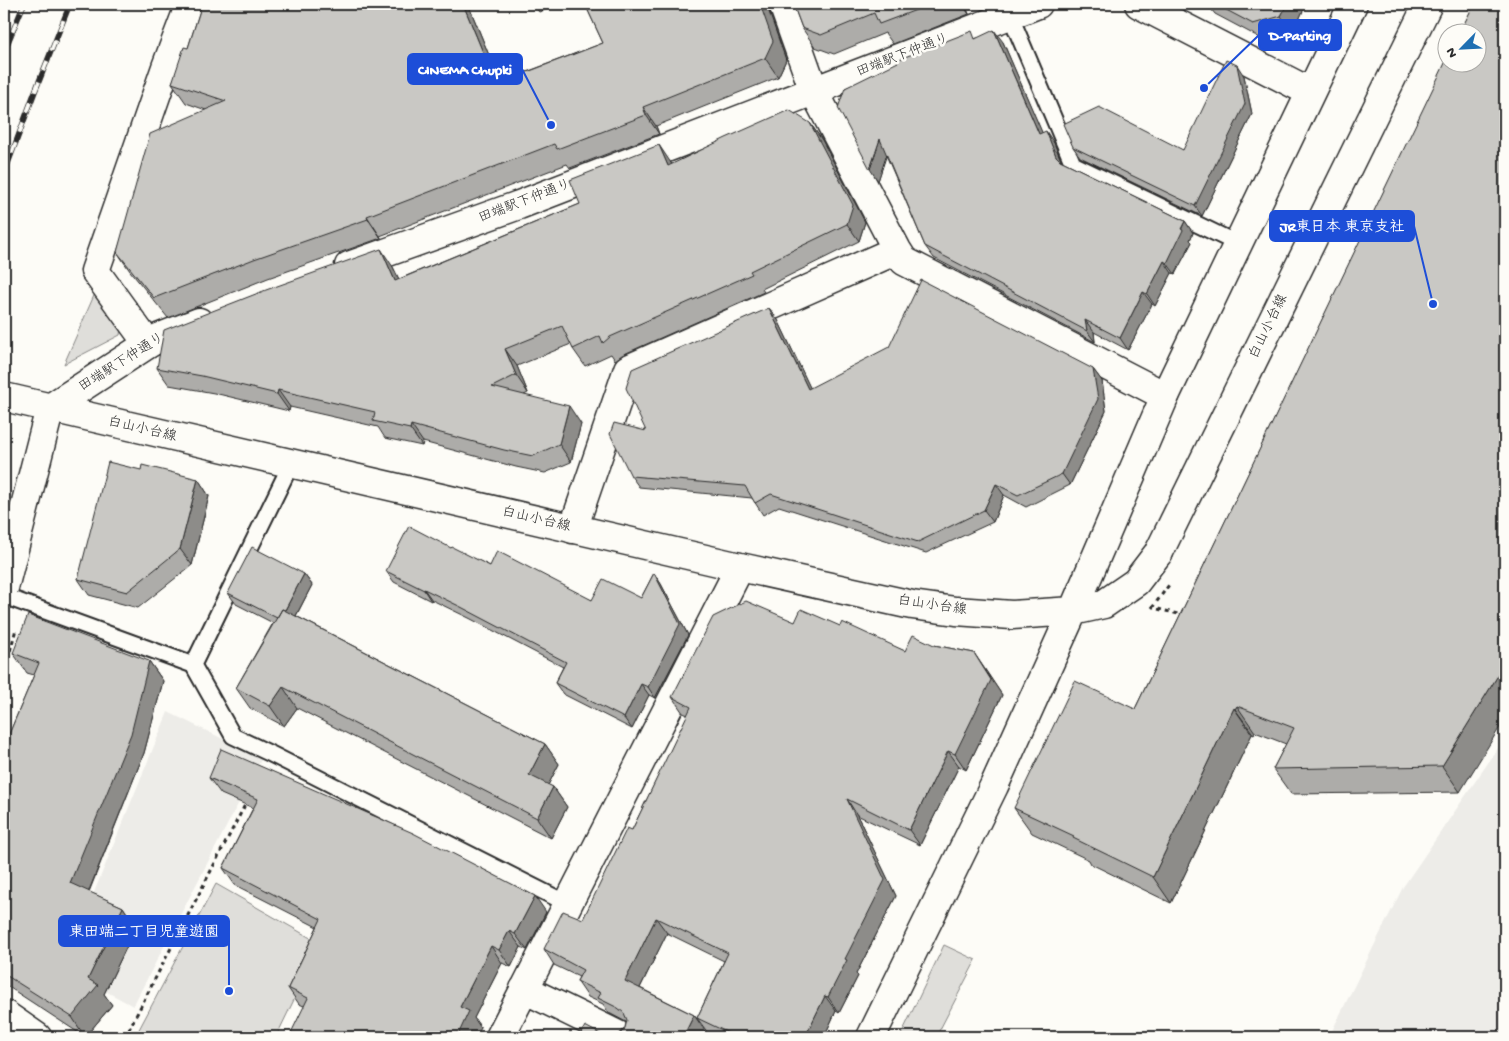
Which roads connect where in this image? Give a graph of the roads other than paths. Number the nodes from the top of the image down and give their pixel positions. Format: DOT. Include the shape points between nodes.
graph roads {
  1 [pos="190,4"];
  2 [pos="783,4"];
  3 [pos="1038,4"];
  4 [pos="1140,4"];
  5 [pos="1353,4"];
  6 [pos="1428,4"];
  7 [pos="1010,14"];
  8 [pos="814,91"];
  9 [pos="1310,92"];
  10 [pos="1238,244"];
  11 [pos="897,250"];
  12 [pos="328,274"];
  13 [pos="220,314"];
  14 [pos="148,344"];
  15 [pos="1165,396"];
  16 [pos="4,397"];
  17 [pos="50,408"];
  18 [pos="291,464"];
  19 [pos="573,529"];
  20 [pos="740,567"];
  21 [pos="4,588"];
  22 [pos="4,596"];
  23 [pos="1073,611"];
  24 [pos="193,665"];
  25 [pos="568,904"];
  26 [pos="524,989"];
  27 [pos="4,1014"];
  28 [pos="38,1037"];
  29 [pos="500,1037"];
  30 [pos="622,1037"];
  31 [pos="870,1037"];
  1 -- 14 [label="street" via="95,271"];
  2 -- 8 [label="street"];
  3 -- 7 [label="street, 田端駅下仲通り"];
  4 -- 9 [label="street"];
  5 -- 9 [label="street"];
  6 -- 23 [label="street, 白山小台線, bridge" via="1159,552 1136,582 1104,604"];
  7 -- 8 [label="street, 田端駅下仲通り"];
  7 -- 10 [label="lane" via="1073,164"];
  8 -- 11 [label="street"];
  8 -- 12 [label="street, 田端駅下仲通り" via="519,205"];
  9 -- 10 [label="street"];
  10 -- 15 [label="street"];
  11 -- 15 [label="street" via="904,261"];
  11 -- 19 [label="street" via="628,369"];
  13 -- 14 [label="street, 田端駅下仲通り"];
  14 -- 17 [label="street, 田端駅下仲通り"];
  15 -- 23 [label="street"];
  16 -- 17 [label="street, 白山小台線"];
  17 -- 18 [label="street, 白山小台線"];
  17 -- 21 [label="street"];
  18 -- 19 [label="street, 白山小台線"];
  18 -- 24 [label="lane"];
  19 -- 20 [label="street, 白山小台線"];
  20 -- 23 [label="street, 白山小台線" via="956,611 1012,615"];
  20 -- 25 [label="street"];
  22 -- 24 [label="lane"];
  23 -- 31 [label="street" via="994,786"];
  24 -- 25 [label="lane" via="233,736"];
  25 -- 26 [label="street"];
  26 -- 29 [label="street"];
  26 -- 30 [label="street"];
  27 -- 28 [label="street"];
}
